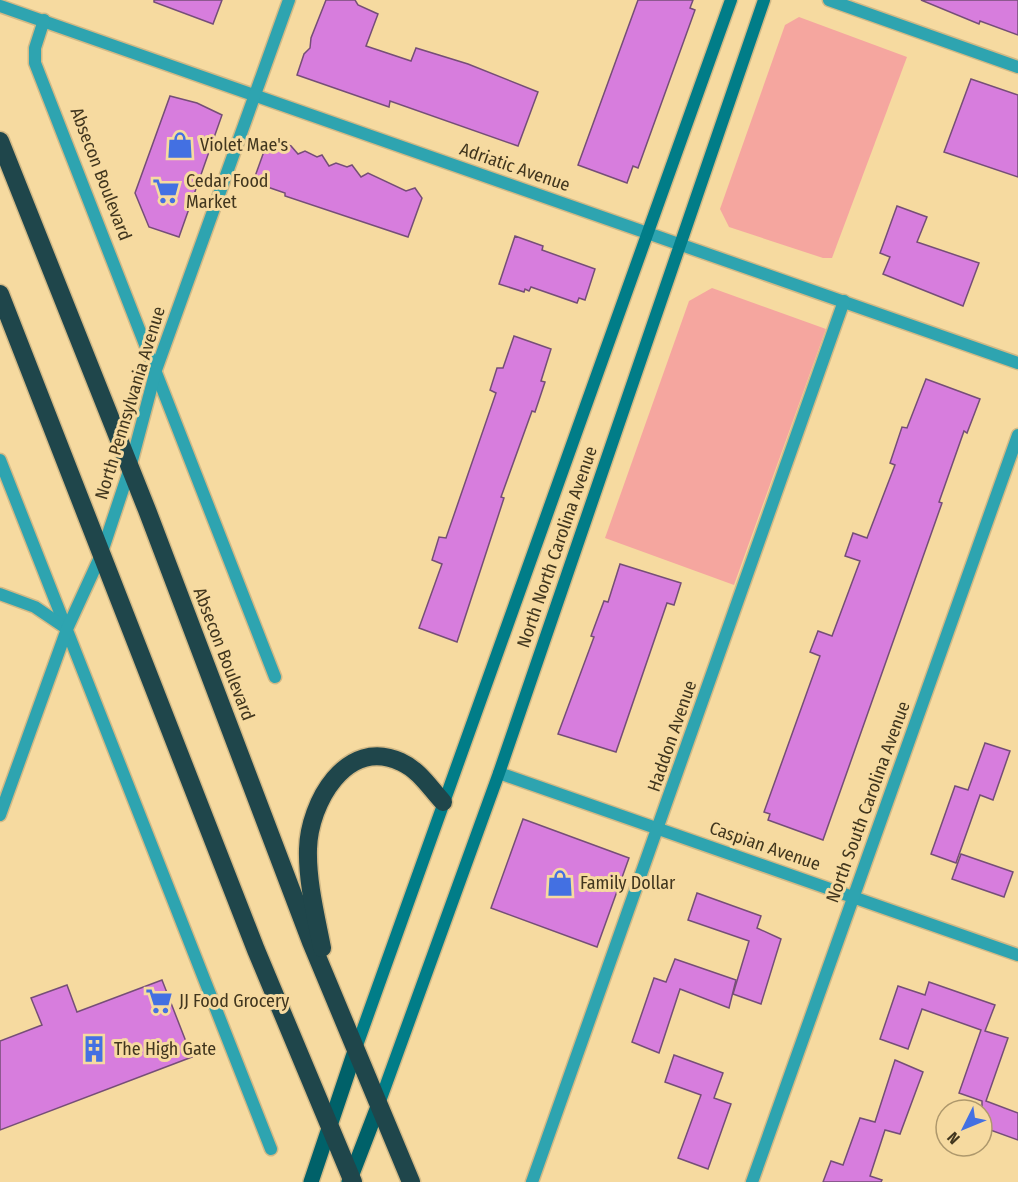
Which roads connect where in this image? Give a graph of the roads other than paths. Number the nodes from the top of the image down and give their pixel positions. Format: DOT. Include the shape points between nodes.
graph roads {
  1 [pos="289,0"];
  2 [pos="731,0"];
  3 [pos="764,0"];
  4 [pos="829,0"];
  5 [pos="0,6"];
  6 [pos="44,20"];
  7 [pos="1018,67"];
  8 [pos="254,94"];
  9 [pos="0,141"];
  10 [pos="650,232"];
  11 [pos="681,242"];
  12 [pos="0,294"];
  13 [pos="844,302"];
  14 [pos="1018,363"];
  15 [pos="156,370"];
  16 [pos="1018,435"];
  17 [pos="0,460"];
  18 [pos="130,468"];
  19 [pos="100,555"];
  20 [pos="0,594"];
  21 [pos="67,629"];
  22 [pos="275,677"];
  23 [pos="499,773"];
  24 [pos="443,802"];
  25 [pos="0,815"];
  26 [pos="658,828"];
  27 [pos="854,897"];
  28 [pos="1018,955"];
  29 [pos="328,983"];
  30 [pos="355,1051"];
  31 [pos="379,1104"];
  32 [pos="330,1127"];
  33 [pos="271,1149"];
  34 [pos="351,1180"];
  35 [pos="311,1182"];
  36 [pos="411,1182"];
  37 [pos="532,1182"];
  38 [pos="752,1182"];
  1 -- 8 [label="street, North Pennsylvania Avenue"];
  2 -- 10 [label="street, North North Carolina Avenue"];
  3 -- 11 [label="street, North North Carolina Avenue"];
  4 -- 7 [label="street"];
  5 -- 6 [label="street, Adriatic Avenue"];
  6 -- 8 [label="street, Adriatic Avenue"];
  6 -- 15 [label="street, Absecon Boulevard" via="35,48 35,63"];
  8 -- 10 [label="street, Adriatic Avenue"];
  8 -- 15 [label="street, North Pennsylvania Avenue"];
  9 -- 18 [label="highway, Absecon Boulevard"];
  10 -- 11 [label="street, Adriatic Avenue"];
  10 -- 24 [label="street, North North Carolina Avenue"];
  11 -- 13 [label="street, Adriatic Avenue"];
  11 -- 23 [label="street, North North Carolina Avenue"];
  12 -- 19 [label="highway"];
  13 -- 14 [label="street, Adriatic Avenue"];
  13 -- 26 [label="street, Haddon Avenue"];
  15 -- 18 [label="street, North Pennsylvania Avenue"];
  15 -- 22 [label="street, Absecon Boulevard"];
  16 -- 27 [label="street, North South Carolina Avenue"];
  17 -- 21 [label="street"];
  18 -- 19 [label="street, North Pennsylvania Avenue"];
  18 -- 29 [label="highway, Absecon Boulevard"];
  19 -- 21 [label="street, North Pennsylvania Avenue"];
  19 -- 32 [label="highway"];
  20 -- 21 [label="street" via="35,607"];
  21 -- 25 [label="street, North Pennsylvania Avenue"];
  21 -- 33 [label="street"];
  23 -- 26 [label="street, Caspian Avenue"];
  23 -- 31 [label="street, North North Carolina Avenue"];
  24 -- 29 [label="highway" via="419,774 389,758 356,761 328,786 312,818 308,849"];
  24 -- 30 [label="street, North North Carolina Avenue"];
  26 -- 27 [label="street, Caspian Avenue"];
  26 -- 37 [label="street, Haddon Avenue"];
  27 -- 28 [label="street, Caspian Avenue"];
  27 -- 38 [label="street, North South Carolina Avenue"];
  29 -- 30 [label="highway, Absecon Boulevard"];
  30 -- 31 [label="highway, Absecon Boulevard"];
  30 -- 32 [label="main road"];
  31 -- 34 [label="main road"];
  31 -- 36 [label="highway, Absecon Boulevard"];
  32 -- 34 [label="highway"];
  32 -- 35 [label="main road"];
}
